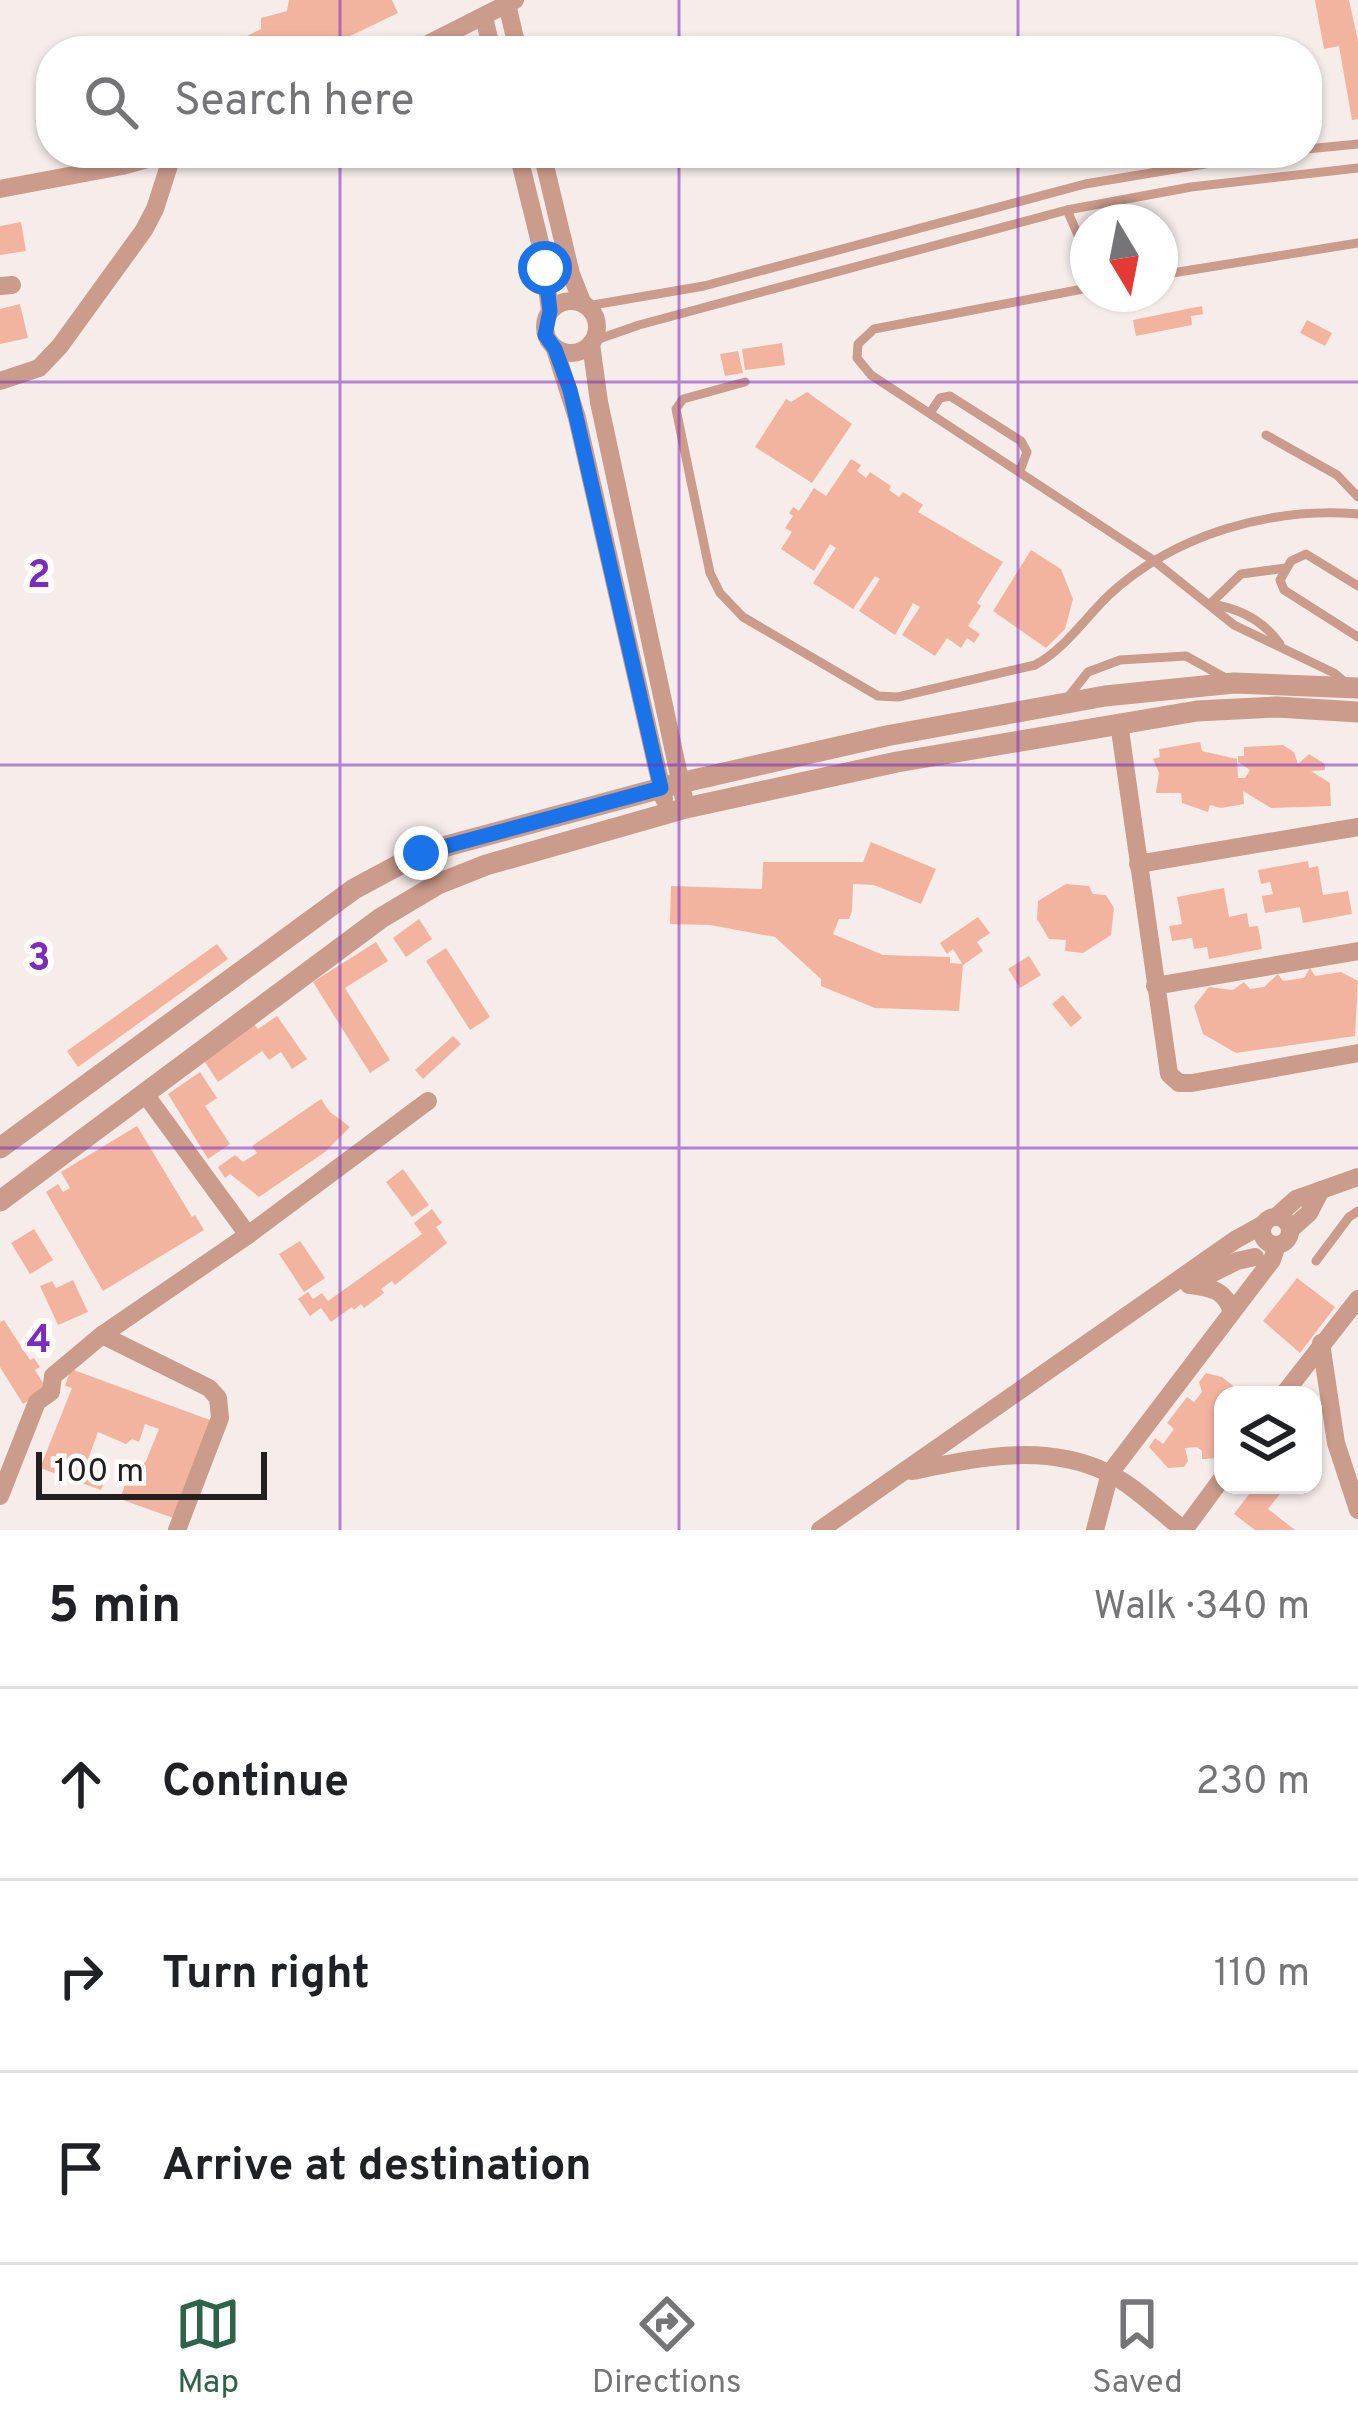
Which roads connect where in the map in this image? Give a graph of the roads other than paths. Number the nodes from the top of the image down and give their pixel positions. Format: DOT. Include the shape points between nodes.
graph roads {
  1 [pos="511,2"];
  2 [pos="484,17"];
  3 [pos="445,36"];
  4 [pos="488,36"];
  5 [pos="516,36"];
  6 [pos="1358,144"];
  7 [pos="1322,148"];
  8 [pos="98,168"];
  9 [pos="167,168"];
  10 [pos="522,168"];
  11 [pos="546,168"];
  12 [pos="1181,168"];
  13 [pos="1358,168"];
  14 [pos="0,188"];
  15 [pos="1067,210"];
  16 [pos="1070,217"];
  17 [pos="1358,243"];
  18 [pos="1178,272"];
  19 [pos="1070,292"];
  20 [pos="585,305"];
  21 [pos="550,311"];
  22 [pos="592,342"];
  23 [pos="555,349"];
  24 [pos="0,381"];
  25 [pos="745,382"];
  26 [pos="930,413"];
  27 [pos="1266,435"];
  28 [pos="1020,471"];
  29 [pos="1358,497"];
  30 [pos="1358,514"];
  31 [pos="1153,560"];
  32 [pos="1286,568"];
  33 [pos="1358,586"];
  34 [pos="1210,604"];
  35 [pos="1358,638"];
  36 [pos="1234,682"];
  37 [pos="1354,687"];
  38 [pos="1063,705"];
  39 [pos="1357,716"];
  40 [pos="1119,722"];
  41 [pos="671,785"];
  42 [pos="677,810"];
  43 [pos="1358,827"];
  44 [pos="401,862"];
  45 [pos="1138,864"];
  46 [pos="416,895"];
  47 [pos="1358,951"];
  48 [pos="1155,986"];
  49 [pos="1358,1053"];
  50 [pos="145,1094"];
  51 [pos="428,1101"];
  52 [pos="0,1148"];
  53 [pos="1358,1177"];
  54 [pos="0,1201"];
  55 [pos="1358,1211"];
  56 [pos="248,1235"];
  57 [pos="1271,1235"];
  58 [pos="1316,1262"];
  59 [pos="1182,1284"];
  60 [pos="1358,1299"];
  61 [pos="1232,1312"];
  62 [pos="102,1336"];
  63 [pos="1322,1343"];
  64 [pos="1290,1386"];
  65 [pos="904,1472"];
  66 [pos="1110,1473"];
  67 [pos="2,1483"];
  68 [pos="1214,1489"];
  69 [pos="1358,1510"];
  70 [pos="177,1530"];
  71 [pos="820,1530"];
  72 [pos="1096,1530"];
  1 -- 2 [label="street"];
  1 -- 5 [label="street"];
  2 -- 3 [label="street"];
  2 -- 4 [label="street"];
  6 -- 7 [label="lane"];
  8 -- 14 [label="street"];
  9 -- 24 [label="street" via="144,230 60,346 39,368"];
  10 -- 21 [label="street"];
  11 -- 20 [label="street"];
  12 -- 20 [label="lane" via="1085,184 704,286"];
  13 -- 15 [label="lane"];
  15 -- 16 [label="lane"];
  15 -- 22 [label="lane"];
  17 -- 18 [label="lane"];
  19 -- 26 [label="lane" via="867,332 858,344 860,365"];
  20 -- 21 [label="street" via="565,301"];
  20 -- 22 [label="street" via="596,322"];
  21 -- 23 [label="street" via="545,335"];
  22 -- 23 [label="street" via="570,353"];
  22 -- 41 [label="street"];
  23 -- 41 [label="street"];
  25 -- 31 [label="lane" via="683,399 676,409 710,573 743,616 868,692 898,697 1035,665"];
  26 -- 28 [label="lane"];
  26 -- 28 [label="lane" via="950,395 1026,448"];
  27 -- 29 [label="lane" via="1337,475"];
  28 -- 31 [label="lane"];
  30 -- 31 [label="lane" via="1254,521"];
  31 -- 34 [label="lane"];
  32 -- 33 [label="lane" via="1306,554"];
  32 -- 34 [label="lane" via="1241,574"];
  32 -- 35 [label="lane" via="1284,590"];
  34 -- 37 [label="lane" via="1256,638"];
  36 -- 37 [label="street"];
  36 -- 38 [label="street"];
  36 -- 38 [label="lane" via="1186,656 1120,660 1088,672"];
  37 -- 39 [label="street"];
  38 -- 41 [label="street"];
  39 -- 40 [label="street" via="1237,708"];
  40 -- 42 [label="street"];
  40 -- 45 [label="street"];
  41 -- 42 [label="street"];
  41 -- 44 [label="street"];
  42 -- 46 [label="street" via="486,865"];
  43 -- 45 [label="street"];
  44 -- 46 [label="street"];
  44 -- 52 [label="street"];
  45 -- 48 [label="street"];
  46 -- 50 [label="street"];
  47 -- 48 [label="street"];
  48 -- 49 [label="street" via="1166,1068 1179,1083"];
  50 -- 54 [label="street"];
  50 -- 56 [label="street"];
  51 -- 56 [label="street"];
  53 -- 57 [label="street" via="1321,1190 1310,1213"];
  55 -- 58 [label="lane"];
  56 -- 62 [label="street"];
  57 -- 59 [label="street"];
  57 -- 59 [label="street"];
  57 -- 61 [label="street"];
  59 -- 61 [label="street" via="1216,1290"];
  59 -- 65 [label="street"];
  60 -- 63 [label="street"];
  61 -- 66 [label="street"];
  62 -- 67 [label="street" via="53,1376"];
  62 -- 70 [label="street" via="218,1398 220,1418"];
  63 -- 64 [label="street"];
  63 -- 69 [label="street" via="1336,1443"];
  65 -- 66 [label="street" via="1024,1454"];
  65 -- 71 [label="street"];
  66 -- 68 [label="street" via="1184,1530"];
  66 -- 72 [label="street"];
}
